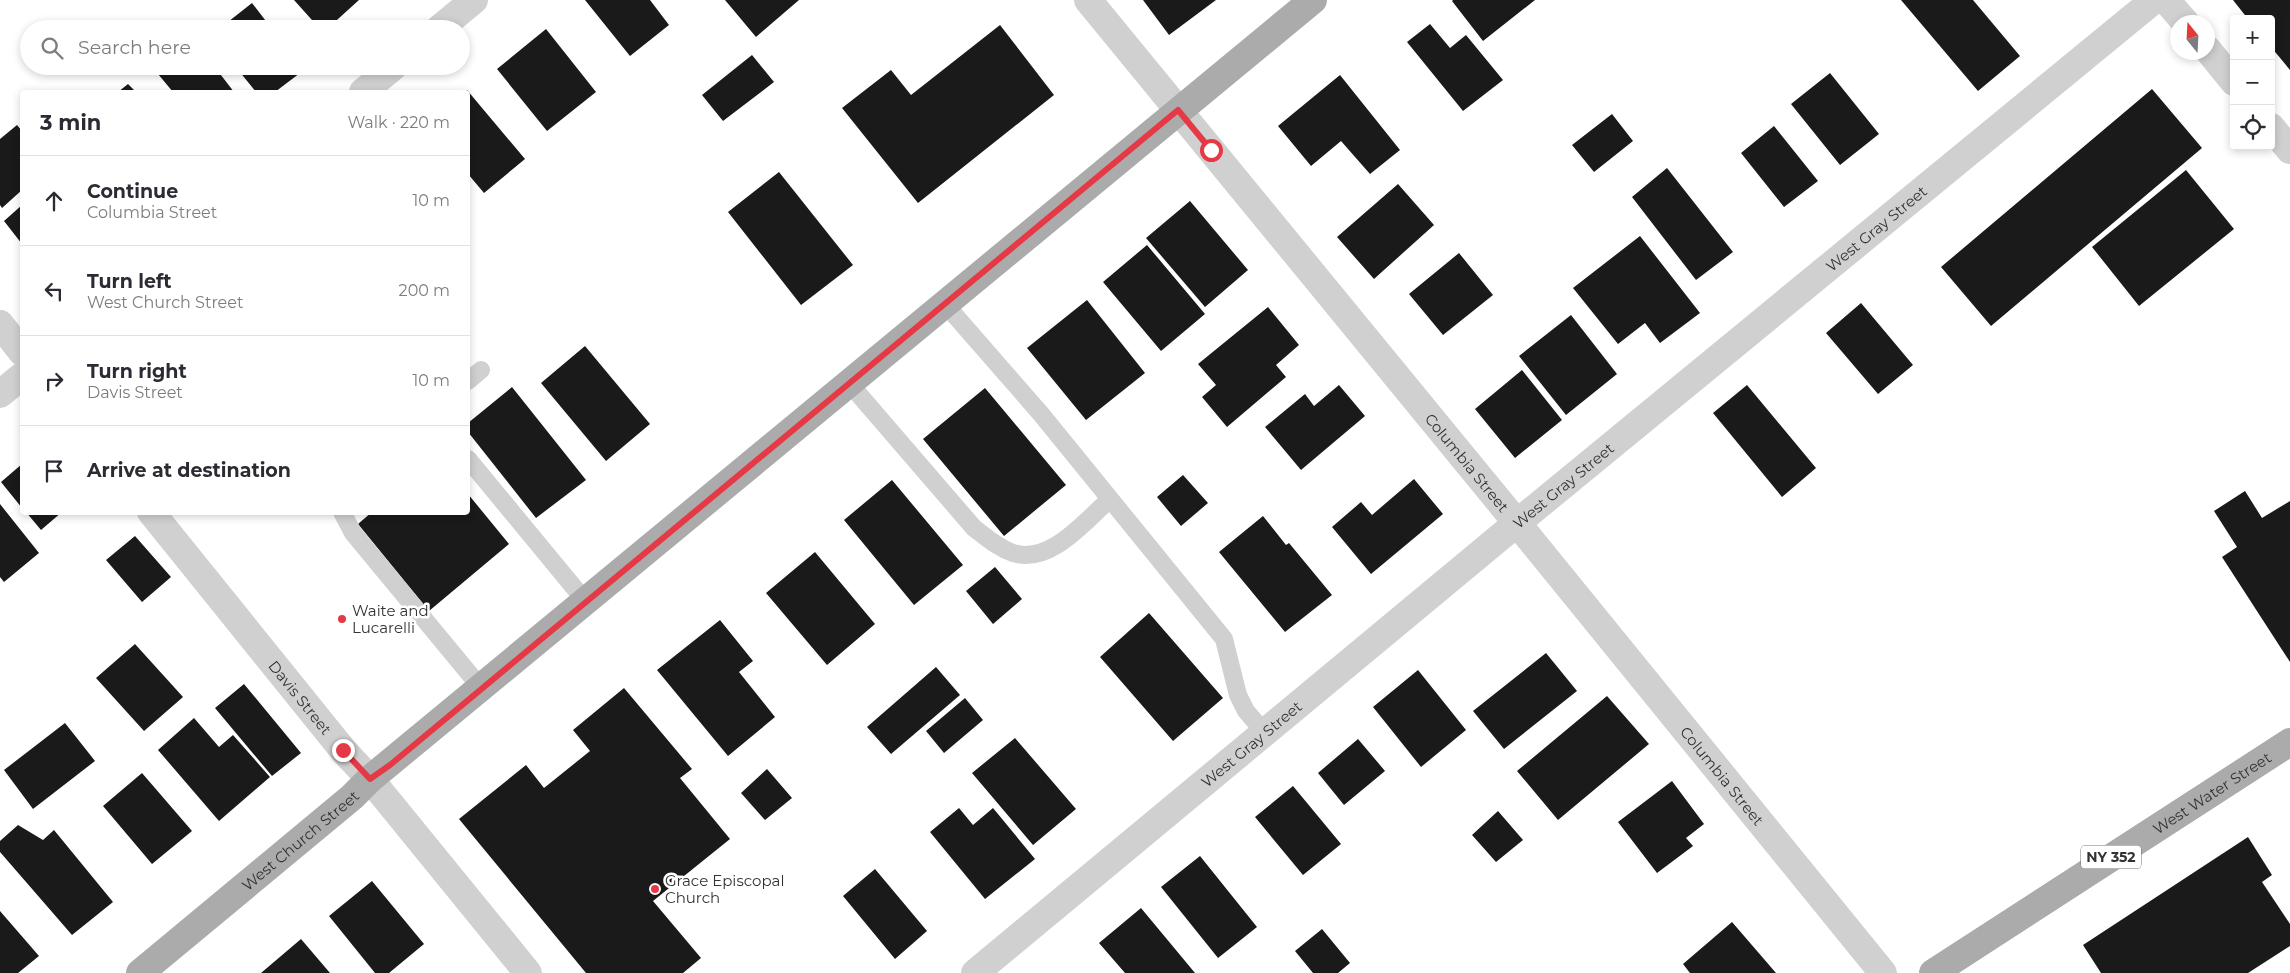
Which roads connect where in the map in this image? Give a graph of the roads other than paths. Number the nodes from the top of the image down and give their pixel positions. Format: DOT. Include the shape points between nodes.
graph roads {
  1 [pos="474,0"];
  2 [pos="1088,0"];
  3 [pos="1313,0"];
  4 [pos="2154,0"];
  5 [pos="2166,0"];
  6 [pos="2179,15"];
  7 [pos="450,20"];
  8 [pos="2215,59"];
  9 [pos="383,75"];
  10 [pos="2230,77"];
  11 [pos="364,90"];
  12 [pos="1178,110"];
  13 [pos="2275,133"];
  14 [pos="2290,150"];
  15 [pos="945,304"];
  16 [pos="0,324"];
  17 [pos="20,349"];
  18 [pos="20,378"];
  19 [pos="849,383"];
  20 [pos="0,394"];
  21 [pos="470,462"];
  22 [pos="1110,499"];
  23 [pos="153,515"];
  24 [pos="344,515"];
  25 [pos="1517,523"];
  26 [pos="586,602"];
  27 [pos="482,689"];
  28 [pos="1264,732"];
  29 [pos="2290,742"];
  30 [pos="370,779"];
  31 [pos="140,973"];
  32 [pos="528,973"];
  33 [pos="975,973"];
  34 [pos="1883,973"];
  35 [pos="1933,973"];
  1 -- 7 [label="street"];
  2 -- 12 [label="street, Columbia Street"];
  3 -- 12 [label="main road, West Church Street"];
  4 -- 25 [label="street, West Gray Street"];
  5 -- 6 [label="street"];
  8 -- 10 [label="street"];
  9 -- 11 [label="street"];
  12 -- 15 [label="main road, West Church Street"];
  12 -- 25 [label="street, Columbia Street"];
  13 -- 14 [label="street"];
  15 -- 19 [label="main road, West Church Street"];
  15 -- 22 [label="lane"];
  16 -- 17 [label="street"];
  18 -- 20 [label="street"];
  19 -- 22 [label="lane" via="974,528 1013,553 1032,556 1047,552"];
  19 -- 26 [label="main road, West Church Street"];
  21 -- 26 [label="lane"];
  22 -- 28 [label="lane" via="1224,639 1238,695 1246,711"];
  23 -- 30 [label="street, Davis Street"];
  24 -- 27 [label="lane" via="353,533"];
  25 -- 28 [label="street, West Gray Street"];
  25 -- 34 [label="street, Columbia Street"];
  26 -- 27 [label="main road, West Church Street"];
  27 -- 30 [label="main road, West Church Street"];
  28 -- 33 [label="street, West Gray Street"];
  29 -- 35 [label="main road, West Water Street / NY 352"];
  30 -- 31 [label="main road, West Church Street"];
  30 -- 32 [label="street, Davis Street"];
}
